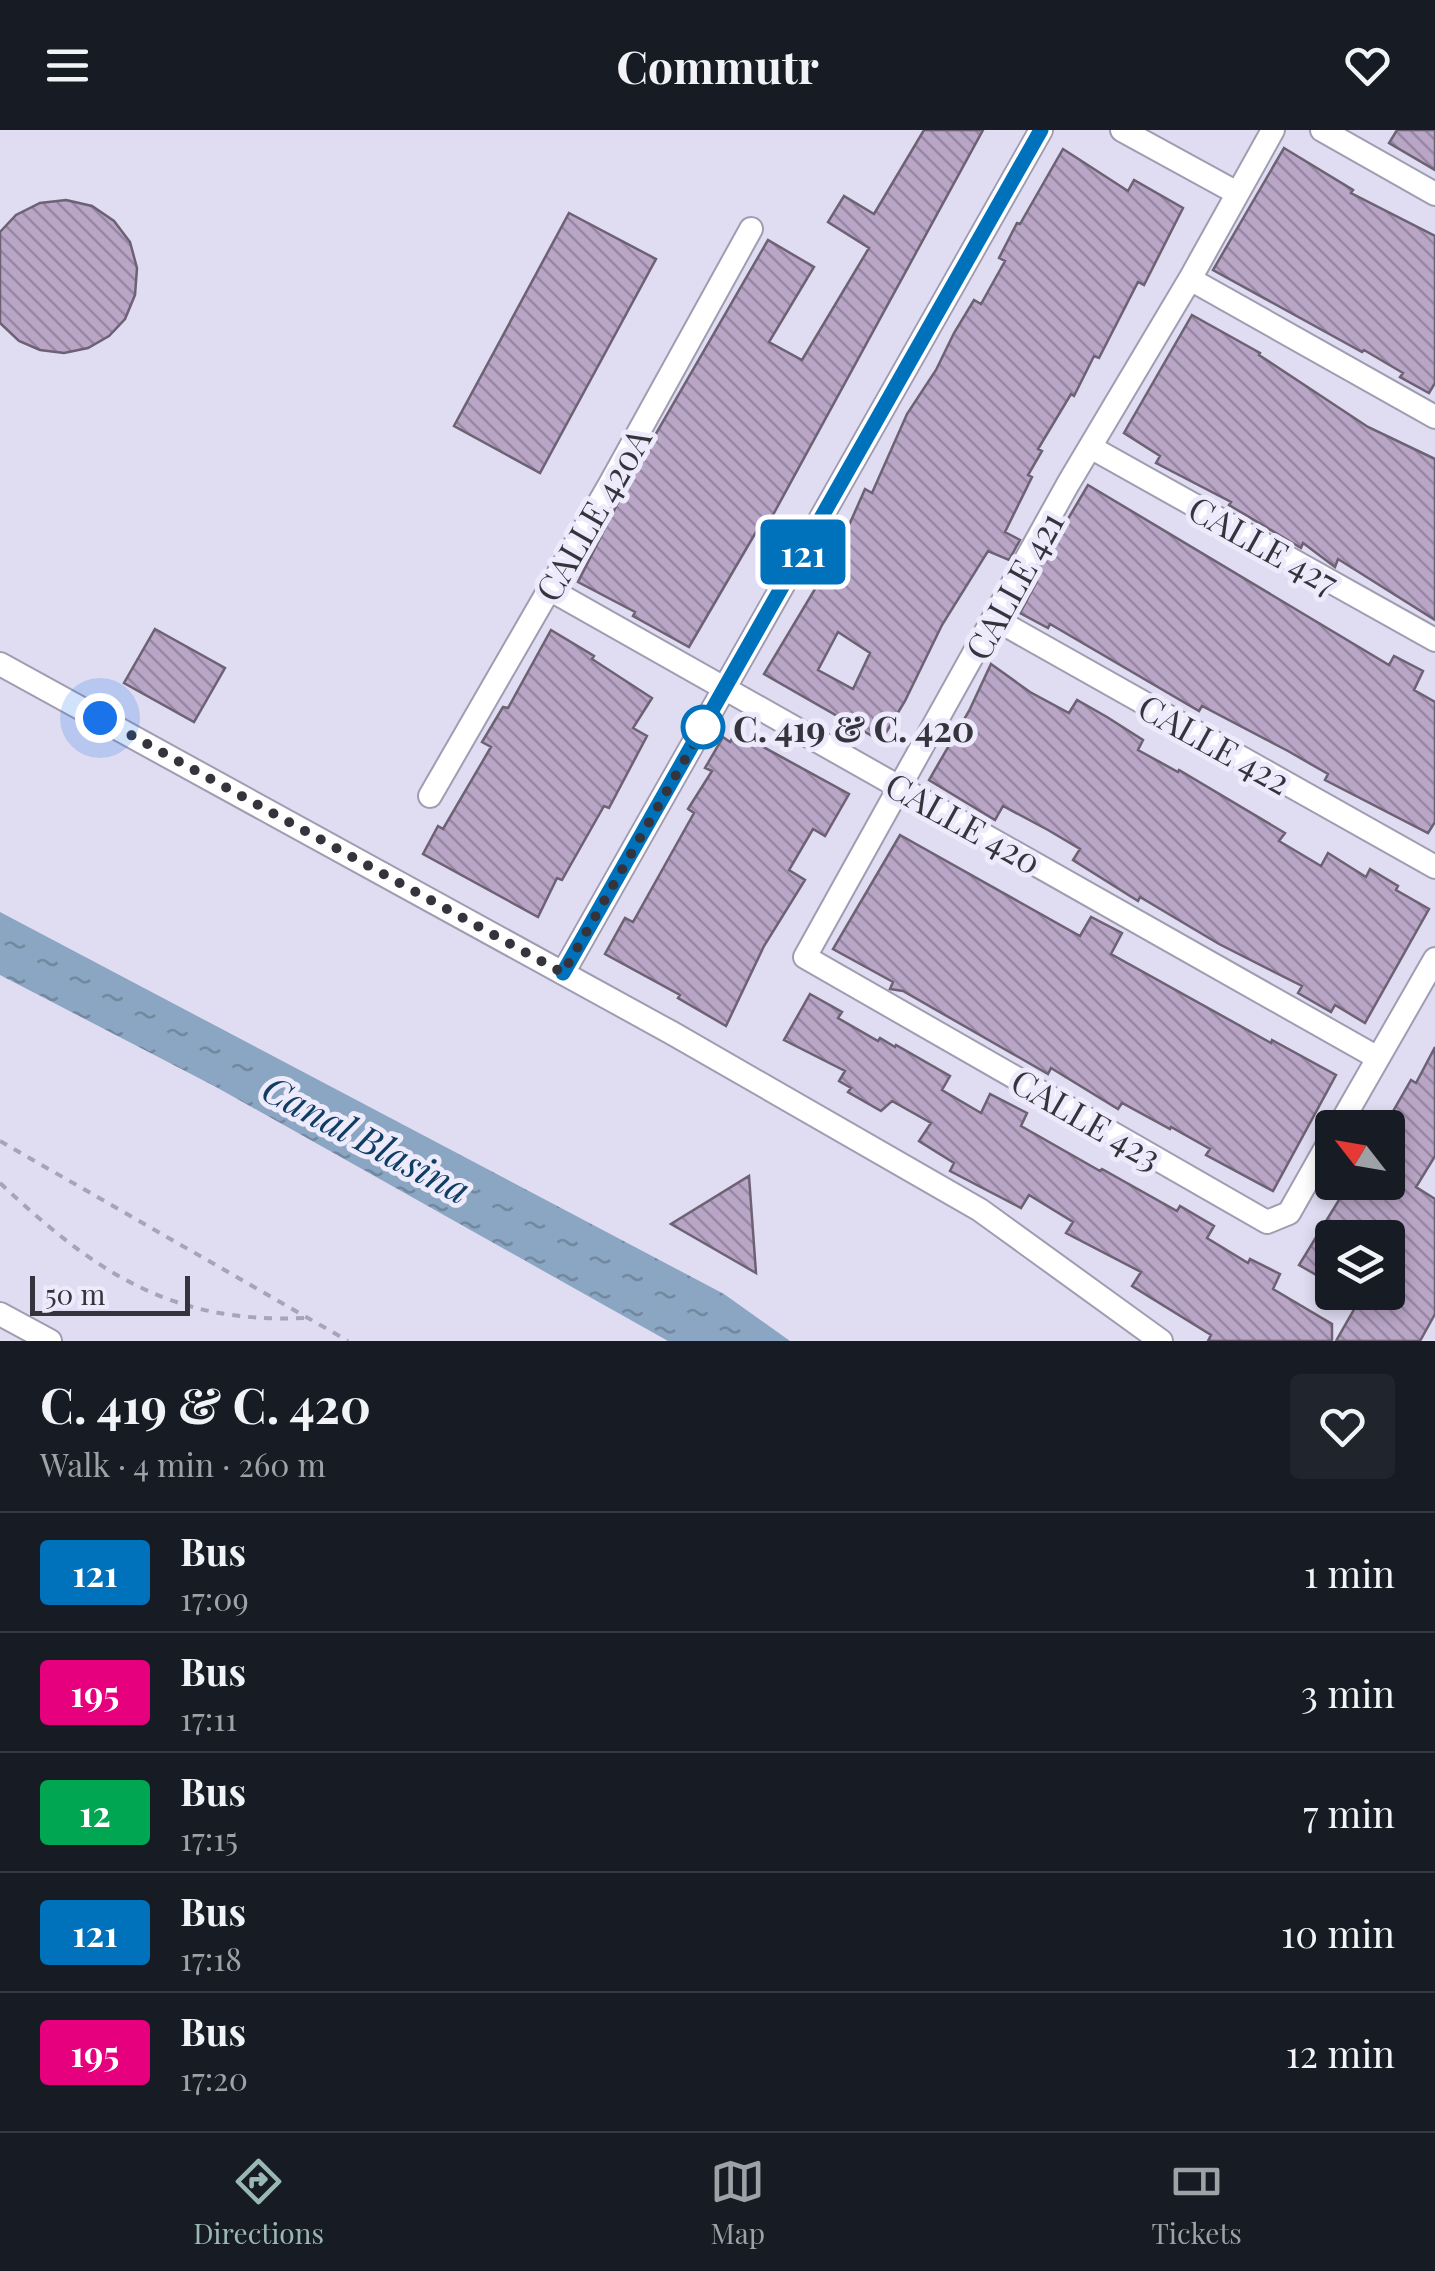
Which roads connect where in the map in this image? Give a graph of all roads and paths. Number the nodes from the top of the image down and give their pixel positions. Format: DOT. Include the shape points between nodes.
graph roads {
  1 [pos="1041,130"];
  2 [pos="1122,130"];
  3 [pos="1273,130"];
  4 [pos="1322,130"];
  5 [pos="1237,193"];
  6 [pos="1435,194"];
  7 [pos="752,230"];
  8 [pos="1190,278"];
  9 [pos="1435,416"];
  10 [pos="1092,448"];
  11 [pos="549,589"];
  12 [pos="995,619"];
  13 [pos="1435,640"];
  14 [pos="0,664"];
  15 [pos="726,688"];
  16 [pos="901,787"];
  17 [pos="430,796"];
  18 [pos="1435,868"];
  19 [pos="1435,959"];
  20 [pos="563,973"];
  21 [pos="886,1002"];
  22 [pos="1378,1058"];
  23 [pos="1348,1110"];
  24 [pos="0,1142"];
  25 [pos="1315,1167"];
  26 [pos="0,1182"];
  27 [pos="0,1314"];
  28 [pos="307,1318"];
  29 [pos="50,1341"];
  30 [pos="348,1341"];
  31 [pos="1161,1341"];
  1 -- 15 [label="street"];
  2 -- 5 [label="street"];
  3 -- 5 [label="street, CALLE 421"];
  4 -- 6 [label="street"];
  5 -- 8 [label="street, CALLE 421"];
  7 -- 11 [label="street, CALLE 420A"];
  8 -- 9 [label="street"];
  8 -- 10 [label="street, CALLE 421"];
  10 -- 12 [label="street, CALLE 421"];
  10 -- 13 [label="street, CALLE 427"];
  11 -- 15 [label="street, CALLE 420"];
  11 -- 17 [label="street, CALLE 420A"];
  12 -- 16 [label="street, CALLE 421"];
  12 -- 18 [label="street, CALLE 422"];
  14 -- 20 [label="street"];
  15 -- 16 [label="street, CALLE 420"];
  15 -- 20 [label="street"];
  16 -- 21 [label="street, CALLE 421" via="805,956"];
  16 -- 22 [label="street, CALLE 420"];
  19 -- 22 [label="street"];
  20 -- 31 [label="street" via="980,1210"];
  21 -- 25 [label="street, CALLE 423" via="1267,1222 1289,1213"];
  22 -- 23 [label="street"];
  24 -- 28 [label="path"];
  26 -- 28 [label="path" via="90,1260 136,1286 225,1315"];
  27 -- 29 [label="street"];
  28 -- 30 [label="path"];
}
